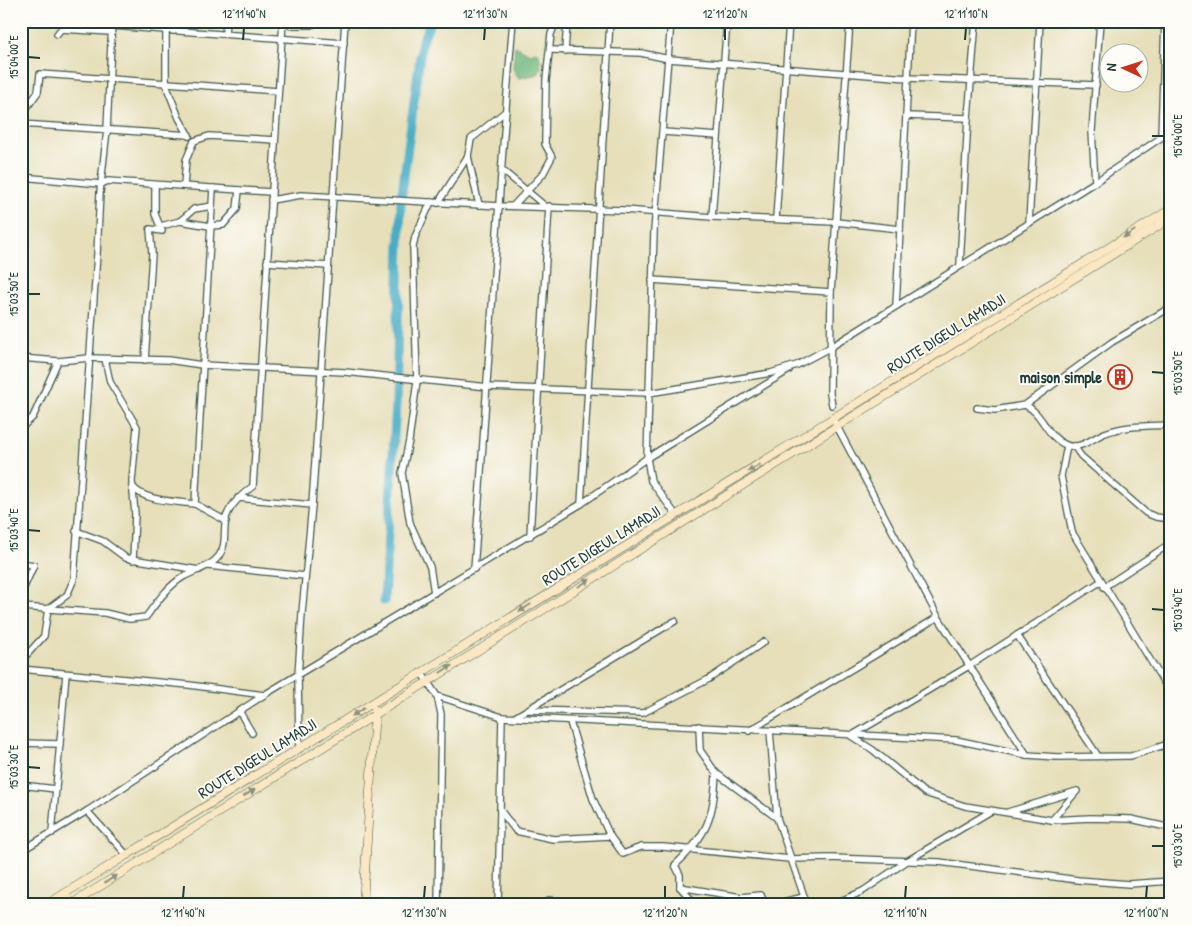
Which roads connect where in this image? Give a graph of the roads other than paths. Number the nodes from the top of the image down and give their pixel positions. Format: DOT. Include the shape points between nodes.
graph roads {
  1 [pos="173,21"];
  2 [pos="226,21"];
  3 [pos="318,21"];
  4 [pos="345,21"];
  5 [pos="513,21"];
  6 [pos="610,21"];
  7 [pos="672,21"];
  8 [pos="726,21"];
  9 [pos="789,21"];
  10 [pos="850,21"];
  11 [pos="911,21"];
  12 [pos="976,21"];
  13 [pos="1040,21"];
  14 [pos="1100,21"];
  15 [pos="1165,21"];
  16 [pos="555,22"];
  17 [pos="567,22"];
  18 [pos="283,23"];
  19 [pos="111,26"];
  20 [pos="169,30"];
  21 [pos="56,34"];
  22 [pos="225,34"];
  23 [pos="282,38"];
  24 [pos="344,43"];
  25 [pos="551,50"];
  26 [pos="564,51"];
  27 [pos="609,52"];
  28 [pos="669,59"];
  29 [pos="724,63"];
  30 [pos="787,67"];
  31 [pos="847,73"];
  32 [pos="908,78"];
  33 [pos="109,80"];
  34 [pos="971,80"];
  35 [pos="1037,83"];
  36 [pos="166,84"];
  37 [pos="1096,85"];
  38 [pos="278,91"];
  39 [pos="506,111"];
  40 [pos="21,116"];
  41 [pos="906,116"];
  42 [pos="968,118"];
  43 [pos="21,124"];
  44 [pos="108,130"];
  45 [pos="1171,131"];
  46 [pos="663,132"];
  47 [pos="188,135"];
  48 [pos="718,136"];
  49 [pos="1161,136"];
  50 [pos="275,140"];
  51 [pos="194,141"];
  52 [pos="468,156"];
  53 [pos="502,170"];
  54 [pos="21,177"];
  55 [pos="1095,182"];
  56 [pos="101,184"];
  57 [pos="155,185"];
  58 [pos="184,186"];
  59 [pos="213,188"];
  60 [pos="239,190"];
  61 [pos="527,190"];
  62 [pos="272,192"];
  63 [pos="333,196"];
  64 [pos="271,200"];
  65 [pos="431,202"];
  66 [pos="438,202"];
  67 [pos="479,205"];
  68 [pos="212,206"];
  69 [pos="500,206"];
  70 [pos="513,206"];
  71 [pos="547,206"];
  72 [pos="1171,209"];
  73 [pos="599,210"];
  74 [pos="656,212"];
  75 [pos="712,217"];
  76 [pos="1166,218"];
  77 [pos="776,220"];
  78 [pos="180,221"];
  79 [pos="836,222"];
  80 [pos="1029,223"];
  81 [pos="161,226"];
  82 [pos="210,226"];
  83 [pos="900,229"];
  84 [pos="1171,229"];
  85 [pos="267,262"];
  86 [pos="960,265"];
  87 [pos="328,266"];
  88 [pos="652,280"];
  89 [pos="831,292"];
  90 [pos="896,306"];
  91 [pos="1171,306"];
  92 [pos="831,348"];
  93 [pos="21,358"];
  94 [pos="89,358"];
  95 [pos="104,359"];
  96 [pos="145,360"];
  97 [pos="58,361"];
  98 [pos="202,365"];
  99 [pos="797,365"];
  100 [pos="261,368"];
  101 [pos="321,372"];
  102 [pos="417,381"];
  103 [pos="488,386"];
  104 [pos="539,389"];
  105 [pos="589,392"];
  106 [pos="649,394"];
  107 [pos="1026,404"];
  108 [pos="832,405"];
  109 [pos="977,408"];
  110 [pos="835,422"];
  111 [pos="1171,425"];
  112 [pos="21,428"];
  113 [pos="1070,446"];
  114 [pos="647,458"];
  115 [pos="132,486"];
  116 [pos="238,498"];
  117 [pos="195,504"];
  118 [pos="581,504"];
  119 [pos="312,505"];
  120 [pos="676,515"];
  121 [pos="1171,519"];
  122 [pos="226,521"];
  123 [pos="76,531"];
  124 [pos="530,536"];
  125 [pos="1171,543"];
  126 [pos="133,560"];
  127 [pos="21,563"];
  128 [pos="208,566"];
  129 [pos="474,569"];
  130 [pos="199,570"];
  131 [pos="305,576"];
  132 [pos="1102,585"];
  133 [pos="434,593"];
  134 [pos="21,594"];
  135 [pos="21,607"];
  136 [pos="48,609"];
  137 [pos="938,617"];
  138 [pos="675,621"];
  139 [pos="1017,635"];
  140 [pos="764,642"];
  141 [pos="21,661"];
  142 [pos="969,666"];
  143 [pos="21,669"];
  144 [pos="421,672"];
  145 [pos="66,674"];
  146 [pos="298,676"];
  147 [pos="427,681"];
  148 [pos="1171,694"];
  149 [pos="264,695"];
  150 [pos="437,696"];
  151 [pos="376,700"];
  152 [pos="528,710"];
  153 [pos="239,711"];
  154 [pos="375,714"];
  155 [pos="502,717"];
  156 [pos="515,718"];
  157 [pos="570,722"];
  158 [pos="699,726"];
  159 [pos="749,731"];
  160 [pos="770,731"];
  161 [pos="252,733"];
  162 [pos="851,736"];
  163 [pos="21,743"];
  164 [pos="1171,743"];
  165 [pos="60,744"];
  166 [pos="299,750"];
  167 [pos="1027,755"];
  168 [pos="1098,756"];
  169 [pos="716,773"];
  170 [pos="21,785"];
  171 [pos="56,789"];
  172 [pos="500,810"];
  173 [pos="87,811"];
  174 [pos="991,811"];
  175 [pos="1004,813"];
  176 [pos="777,818"];
  177 [pos="1052,820"];
  178 [pos="1171,828"];
  179 [pos="52,833"];
  180 [pos="610,836"];
  181 [pos="692,850"];
  182 [pos="21,851"];
  183 [pos="126,854"];
  184 [pos="790,859"];
  185 [pos="907,861"];
  186 [pos="1171,881"];
  187 [pos="680,887"];
  188 [pos="854,895"];
  189 [pos="804,897"];
  190 [pos="549,900"];
  191 [pos="46,905"];
  192 [pos="70,905"];
  193 [pos="363,905"];
  194 [pos="438,905"];
  195 [pos="498,905"];
  196 [pos="604,905"];
  197 [pos="696,905"];
  198 [pos="765,905"];
  199 [pos="770,905"];
  200 [pos="807,905"];
  201 [pos="832,905"];
  202 [pos="841,905"];
  1 -- 20 [label="street"];
  2 -- 22 [label="street"];
  3 -- 18 [label="street" via="312,25"];
  4 -- 24 [label="street"];
  5 -- 39 [label="street"];
  6 -- 27 [label="street"];
  7 -- 28 [label="street"];
  8 -- 29 [label="street"];
  9 -- 30 [label="street"];
  10 -- 31 [label="street"];
  11 -- 32 [label="street"];
  12 -- 34 [label="street"];
  13 -- 35 [label="street"];
  14 -- 37 [label="street"];
  15 -- 49 [label="street"];
  16 -- 17 [label="street"];
  16 -- 25 [label="street"];
  17 -- 26 [label="street"];
  18 -- 23 [label="street"];
  19 -- 20 [label="street"];
  19 -- 21 [label="street" via="61,29"];
  19 -- 33 [label="street"];
  20 -- 22 [label="street"];
  20 -- 36 [label="street"];
  22 -- 23 [label="street"];
  23 -- 24 [label="street"];
  23 -- 38 [label="street"];
  24 -- 63 [label="street"];
  25 -- 26 [label="street"];
  25 -- 61 [label="street" via="546,80 545,144 552,157 543,174"];
  26 -- 27 [label="street"];
  27 -- 28 [label="street" via="642,52"];
  27 -- 73 [label="street"];
  28 -- 29 [label="street"];
  28 -- 46 [label="street"];
  29 -- 30 [label="street"];
  29 -- 48 [label="street"];
  30 -- 31 [label="street"];
  30 -- 77 [label="street"];
  31 -- 32 [label="street"];
  31 -- 79 [label="street"];
  32 -- 34 [label="street"];
  32 -- 41 [label="street"];
  33 -- 36 [label="street"];
  33 -- 40 [label="street" via="40,74 38,92"];
  33 -- 44 [label="street"];
  34 -- 35 [label="street"];
  34 -- 42 [label="street"];
  35 -- 37 [label="street"];
  35 -- 80 [label="street"];
  36 -- 38 [label="street"];
  36 -- 47 [label="street"];
  37 -- 55 [label="street" via="1092,131"];
  38 -- 50 [label="street"];
  39 -- 52 [label="street" via="471,139"];
  39 -- 53 [label="street"];
  41 -- 42 [label="street"];
  41 -- 83 [label="street"];
  42 -- 86 [label="street"];
  43 -- 44 [label="street"];
  44 -- 47 [label="street"];
  44 -- 56 [label="street"];
  45 -- 49 [label="street"];
  46 -- 48 [label="street"];
  46 -- 74 [label="street"];
  47 -- 51 [label="street"];
  48 -- 75 [label="street"];
  49 -- 55 [label="street"];
  50 -- 51 [label="street" via="209,136"];
  50 -- 62 [label="street"];
  51 -- 58 [label="street" via="186,160"];
  52 -- 66 [label="street"];
  52 -- 67 [label="street"];
  53 -- 61 [label="street"];
  53 -- 69 [label="street"];
  54 -- 56 [label="street"];
  55 -- 80 [label="street"];
  56 -- 57 [label="street" via="108,181"];
  56 -- 94 [label="street"];
  57 -- 58 [label="street"];
  57 -- 81 [label="street" via="155,214"];
  58 -- 59 [label="street"];
  59 -- 60 [label="street"];
  59 -- 68 [label="street"];
  60 -- 62 [label="street"];
  60 -- 82 [label="street" via="237,209 223,224"];
  61 -- 70 [label="street"];
  61 -- 71 [label="street"];
  62 -- 64 [label="street"];
  63 -- 64 [label="street" via="301,195"];
  63 -- 65 [label="street"];
  63 -- 87 [label="street"];
  64 -- 85 [label="street"];
  65 -- 66 [label="street"];
  65 -- 102 [label="street" via="414,247"];
  66 -- 67 [label="street"];
  67 -- 69 [label="street"];
  68 -- 78 [label="street" via="194,208"];
  68 -- 82 [label="street"];
  69 -- 70 [label="street"];
  69 -- 103 [label="street" via="494,254"];
  70 -- 71 [label="street"];
  71 -- 73 [label="street"];
  71 -- 104 [label="street"];
  72 -- 76 [label="main road, ROUTE DIGEUL LAMADJI"];
  73 -- 74 [label="street"];
  73 -- 105 [label="street"];
  74 -- 75 [label="street"];
  74 -- 88 [label="street"];
  75 -- 77 [label="street"];
  76 -- 84 [label="street"];
  76 -- 110 [label="main road, ROUTE DIGEUL LAMADJI"];
  77 -- 79 [label="street"];
  78 -- 81 [label="street"];
  78 -- 82 [label="street"];
  79 -- 83 [label="street"];
  79 -- 89 [label="street"];
  80 -- 86 [label="street"];
  81 -- 96 [label="street" via="162,231 150,229 152,254"];
  82 -- 98 [label="street"];
  83 -- 90 [label="street"];
  85 -- 87 [label="street"];
  85 -- 100 [label="street"];
  86 -- 90 [label="street"];
  87 -- 101 [label="street"];
  88 -- 89 [label="street"];
  88 -- 106 [label="street"];
  89 -- 92 [label="street"];
  90 -- 92 [label="street"];
  91 -- 107 [label="street" via="1112,342"];
  92 -- 99 [label="street"];
  92 -- 108 [label="street"];
  93 -- 97 [label="street"];
  94 -- 95 [label="street"];
  94 -- 97 [label="street"];
  94 -- 123 [label="street"];
  95 -- 96 [label="street"];
  95 -- 115 [label="street" via="110,382 137,427"];
  96 -- 98 [label="street"];
  97 -- 112 [label="street" via="33,416"];
  98 -- 100 [label="street"];
  98 -- 117 [label="street"];
  99 -- 106 [label="street" via="762,375"];
  99 -- 114 [label="street"];
  100 -- 101 [label="street"];
  100 -- 116 [label="street" via="253,486"];
  101 -- 102 [label="street"];
  101 -- 119 [label="street"];
  102 -- 103 [label="street"];
  102 -- 133 [label="street" via="410,441 402,473 410,523 430,567"];
  103 -- 104 [label="street"];
  103 -- 129 [label="street"];
  104 -- 105 [label="street"];
  104 -- 124 [label="street"];
  105 -- 106 [label="street"];
  105 -- 118 [label="street"];
  106 -- 114 [label="street"];
  107 -- 109 [label="street" via="995,410"];
  107 -- 113 [label="street" via="1052,436"];
  110 -- 120 [label="main road, ROUTE DIGEUL LAMADJI, one-way"];
  110 -- 137 [label="street"];
  147 -- 110 [label="main road, ROUTE DIGEUL LAMADJI, one-way"];
  111 -- 113 [label="street" via="1124,428"];
  113 -- 121 [label="street" via="1146,512"];
  113 -- 132 [label="street" via="1061,476 1069,522 1077,543"];
  114 -- 118 [label="street"];
  114 -- 120 [label="street" via="651,481"];
  115 -- 117 [label="street" via="152,498"];
  115 -- 126 [label="street" via="135,514"];
  116 -- 119 [label="street"];
  116 -- 122 [label="street"];
  117 -- 122 [label="street"];
  118 -- 124 [label="street"];
  119 -- 131 [label="street"];
  120 -- 144 [label="main road, ROUTE DIGEUL LAMADJI, one-way"];
  122 -- 128 [label="street" via="223,549"];
  123 -- 126 [label="street" via="103,541 117,553"];
  123 -- 136 [label="street" via="73,584 67,595"];
  124 -- 129 [label="street"];
  125 -- 132 [label="street"];
  126 -- 130 [label="street"];
  127 -- 134 [label="street" via="34,566"];
  128 -- 130 [label="street"];
  128 -- 131 [label="street"];
  129 -- 133 [label="street"];
  130 -- 136 [label="street" via="182,578 142,619"];
  131 -- 146 [label="street"];
  132 -- 139 [label="street"];
  132 -- 148 [label="street"];
  133 -- 146 [label="street"];
  135 -- 136 [label="street"];
  136 -- 141 [label="street" via="44,636"];
  137 -- 142 [label="street"];
  137 -- 159 [label="street"];
  138 -- 152 [label="street"];
  139 -- 142 [label="street"];
  139 -- 168 [label="street"];
  140 -- 152 [label="street" via="709,679 644,713"];
  142 -- 162 [label="street"];
  142 -- 167 [label="street"];
  143 -- 145 [label="street"];
  144 -- 147 [label="street"];
  144 -- 151 [label="main road, ROUTE DIGEUL LAMADJI"];
  145 -- 149 [label="street"];
  145 -- 165 [label="street"];
  146 -- 149 [label="street"];
  146 -- 166 [label="street"];
  147 -- 150 [label="street"];
  147 -- 154 [label="main road, ROUTE DIGEUL LAMADJI"];
  149 -- 153 [label="street"];
  150 -- 155 [label="street"];
  150 -- 194 [label="street" via="441,714"];
  151 -- 154 [label="main road"];
  151 -- 166 [label="main road, ROUTE DIGEUL LAMADJI, one-way"];
  152 -- 156 [label="street"];
  153 -- 161 [label="street"];
  153 -- 173 [label="street"];
  192 -- 154 [label="main road, ROUTE DIGEUL LAMADJI, one-way"];
  154 -- 193 [label="main road"];
  155 -- 156 [label="street"];
  155 -- 172 [label="street"];
  156 -- 157 [label="street"];
  157 -- 158 [label="street"];
  157 -- 180 [label="street" via="593,799"];
  158 -- 159 [label="street"];
  158 -- 169 [label="street" via="700,750"];
  159 -- 160 [label="street"];
  160 -- 162 [label="street"];
  160 -- 176 [label="street"];
  162 -- 167 [label="street" via="956,740"];
  162 -- 174 [label="street" via="926,793"];
  163 -- 165 [label="street"];
  164 -- 168 [label="street" via="1131,756"];
  165 -- 171 [label="street"];
  166 -- 183 [label="main road, ROUTE DIGEUL LAMADJI"];
  167 -- 168 [label="street"];
  169 -- 176 [label="street"];
  169 -- 181 [label="street" via="714,804 705,830"];
  170 -- 171 [label="street"];
  171 -- 179 [label="street"];
  172 -- 180 [label="street" via="516,831 553,839"];
  172 -- 195 [label="street"];
  173 -- 179 [label="street"];
  173 -- 183 [label="street"];
  174 -- 175 [label="street"];
  174 -- 185 [label="street"];
  175 -- 177 [label="street"];
  175 -- 177 [label="street" via="1077,792"];
  176 -- 184 [label="street"];
  177 -- 178 [label="street" via="1131,819"];
  179 -- 182 [label="street"];
  180 -- 181 [label="street" via="623,854 641,847"];
  181 -- 184 [label="street"];
  181 -- 187 [label="street" via="675,864 680,875"];
  183 -- 191 [label="main road, ROUTE DIGEUL LAMADJI"];
  184 -- 185 [label="street"];
  184 -- 189 [label="street"];
  185 -- 186 [label="street" via="1129,884"];
  185 -- 188 [label="street"];
  187 -- 197 [label="street"];
  187 -- 198 [label="street" via="741,897 761,894"];
  188 -- 201 [label="street"];
  188 -- 202 [label="street"];
  189 -- 199 [label="street"];
  189 -- 200 [label="street"];
  190 -- 196 [label="street"];
}
